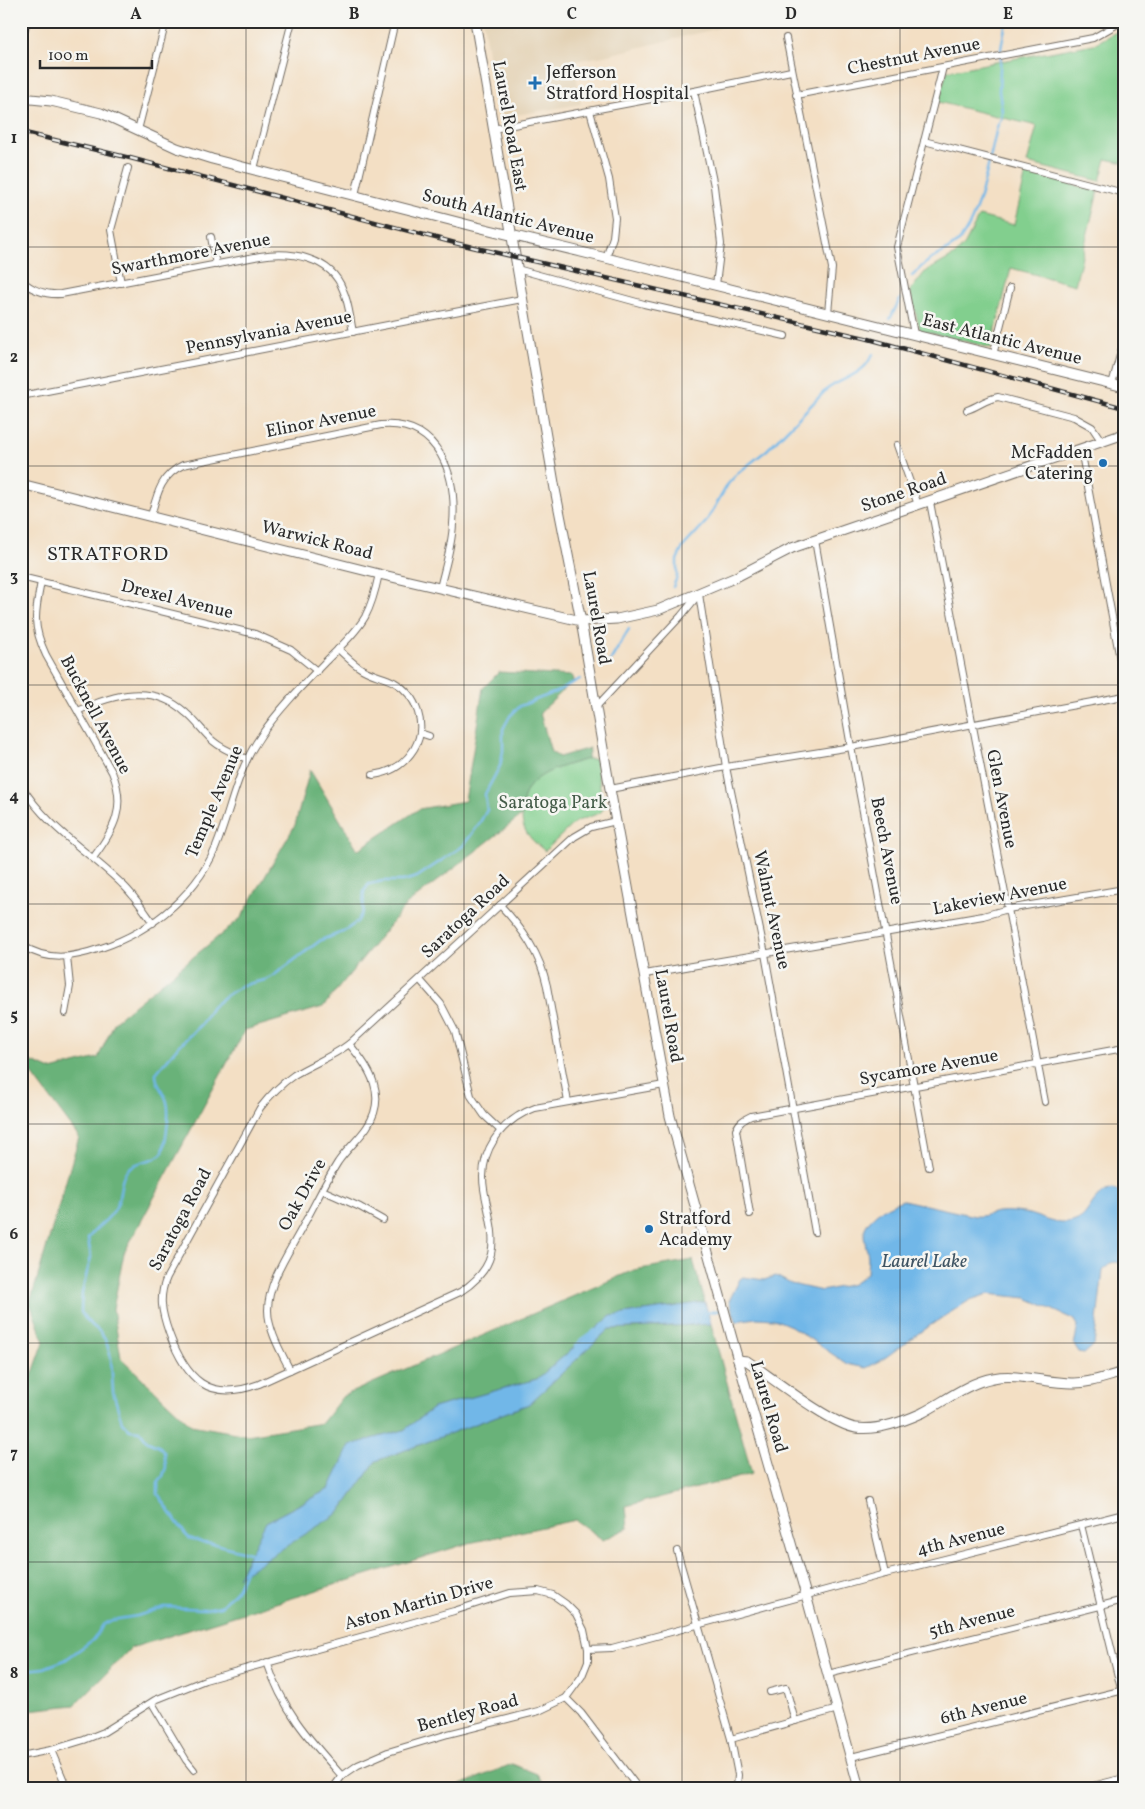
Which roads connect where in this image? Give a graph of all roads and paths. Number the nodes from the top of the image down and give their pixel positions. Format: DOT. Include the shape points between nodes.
graph roads {
  1 [pos="27,21"];
  2 [pos="166,21"];
  3 [pos="292,21"];
  4 [pos="395,21"];
  5 [pos="474,21"];
  6 [pos="1123,21"];
  7 [pos="786,38"];
  8 [pos="21,43"];
  9 [pos="943,67"];
  10 [pos="792,71"];
  11 [pos="694,91"];
  12 [pos="796,95"];
  13 [pos="21,98"];
  14 [pos="590,111"];
  15 [pos="493,129"];
  16 [pos="138,130"];
  17 [pos="924,141"];
  18 [pos="128,168"];
  19 [pos="254,169"];
  20 [pos="1124,193"];
  21 [pos="355,195"];
  22 [pos="511,235"];
  23 [pos="211,237"];
  24 [pos="606,258"];
  25 [pos="216,265"];
  26 [pos="517,269"];
  27 [pos="21,280"];
  28 [pos="121,283"];
  29 [pos="716,285"];
  30 [pos="28,286"];
  31 [pos="1010,288"];
  32 [pos="21,295"];
  33 [pos="522,299"];
  34 [pos="828,313"];
  35 [pos="873,324"];
  36 [pos="353,332"];
  37 [pos="914,334"];
  38 [pos="785,336"];
  39 [pos="1124,341"];
  40 [pos="992,355"];
  41 [pos="1112,384"];
  42 [pos="1124,387"];
  43 [pos="21,396"];
  44 [pos="968,410"];
  45 [pos="1124,434"];
  46 [pos="1102,442"];
  47 [pos="897,445"];
  48 [pos="1081,449"];
  49 [pos="21,484"];
  50 [pos="930,502"];
  51 [pos="918,505"];
  52 [pos="151,516"];
  53 [pos="815,540"];
  54 [pos="379,574"];
  55 [pos="21,577"];
  56 [pos="41,582"];
  57 [pos="440,588"];
  58 [pos="699,594"];
  59 [pos="605,620"];
  60 [pos="582,621"];
  61 [pos="338,649"];
  62 [pos="316,671"];
  63 [pos="1124,681"];
  64 [pos="1124,696"];
  65 [pos="596,707"];
  66 [pos="78,711"];
  67 [pos="971,725"];
  68 [pos="420,733"];
  69 [pos="429,736"];
  70 [pos="851,747"];
  71 [pos="247,759"];
  72 [pos="726,767"];
  73 [pos="373,775"];
  74 [pos="21,785"];
  75 [pos="610,789"];
  76 [pos="616,821"];
  77 [pos="93,858"];
  78 [pos="1124,889"];
  79 [pos="500,905"];
  80 [pos="1008,909"];
  81 [pos="152,923"];
  82 [pos="886,933"];
  83 [pos="21,945"];
  84 [pos="765,954"];
  85 [pos="67,958"];
  86 [pos="645,974"];
  87 [pos="420,980"];
  88 [pos="64,1013"];
  89 [pos="349,1044"];
  90 [pos="1124,1048"];
  91 [pos="1036,1064"];
  92 [pos="664,1085"];
  93 [pos="914,1086"];
  94 [pos="568,1102"];
  95 [pos="1045,1102"];
  96 [pos="793,1108"];
  97 [pos="500,1130"];
  98 [pos="929,1167"];
  99 [pos="322,1190"];
  100 [pos="750,1214"];
  101 [pos="383,1220"];
  102 [pos="815,1232"];
  103 [pos="738,1360"];
  104 [pos="290,1370"];
  105 [pos="1124,1372"];
  106 [pos="868,1501"];
  107 [pos="1124,1514"];
  108 [pos="1081,1525"];
  109 [pos="677,1551"];
  110 [pos="885,1574"];
  111 [pos="806,1595"];
  112 [pos="1124,1600"];
  113 [pos="1101,1606"];
  114 [pos="700,1624"];
  115 [pos="588,1650"];
  116 [pos="267,1662"];
  117 [pos="828,1674"];
  118 [pos="1123,1691"];
  119 [pos="770,1692"];
  120 [pos="566,1698"];
  121 [pos="1124,1701"];
  122 [pos="152,1703"];
  123 [pos="838,1709"];
  124 [pos="795,1721"];
  125 [pos="731,1739"];
  126 [pos="50,1750"];
  127 [pos="21,1756"];
  128 [pos="851,1757"];
  129 [pos="194,1770"];
  130 [pos="342,1776"];
  131 [pos="1124,1778"];
  132 [pos="67,1788"];
  133 [pos="333,1788"];
  134 [pos="638,1788"];
  135 [pos="735,1788"];
  136 [pos="859,1788"];
  137 [pos="1085,1788"];
  1 -- 8 [label="street"];
  2 -- 16 [label="street"];
  3 -- 19 [label="street"];
  4 -- 21 [label="street"];
  5 -- 15 [label="street, Laurel Road East"];
  6 -- 9 [label="street, Chestnut Avenue" via="1093,38"];
  7 -- 10 [label="street"];
  9 -- 12 [label="street, Chestnut Avenue"];
  9 -- 17 [label="street"];
  10 -- 11 [label="street"];
  10 -- 12 [label="street"];
  11 -- 14 [label="street"];
  11 -- 29 [label="street" via="714,186 721,244"];
  12 -- 34 [label="street" via="832,268"];
  13 -- 16 [label="street, South Atlantic Avenue" via="101,113"];
  14 -- 15 [label="street"];
  14 -- 24 [label="street" via="615,218"];
  15 -- 22 [label="street, Laurel Road East"];
  16 -- 19 [label="street, South Atlantic Avenue" via="177,148"];
  17 -- 20 [label="street"];
  17 -- 37 [label="street" via="897,247"];
  18 -- 28 [label="street" via="111,230"];
  19 -- 21 [label="street, South Atlantic Avenue"];
  21 -- 22 [label="street, South Atlantic Avenue"];
  22 -- 24 [label="street, South Atlantic Avenue"];
  22 -- 26 [label="street, Laurel Road"];
  23 -- 25 [label="street"];
  24 -- 29 [label="street, South Atlantic Avenue"];
  25 -- 28 [label="street, Swarthmore Avenue"];
  25 -- 36 [label="street, Swarthmore Avenue" via="280,254 318,262 329,269 341,284"];
  26 -- 33 [label="street, Laurel Road"];
  26 -- 38 [label="street" via="644,304"];
  27 -- 30 [label="street, Swarthmore Avenue"];
  28 -- 30 [label="street, Swarthmore Avenue" via="54,295"];
  29 -- 34 [label="street, South Atlantic Avenue"];
  30 -- 32 [label="street"];
  31 -- 40 [label="street"];
  33 -- 36 [label="street, Pennsylvania Avenue"];
  33 -- 60 [label="street, Laurel Road"];
  34 -- 35 [label="street, South Atlantic Avenue"];
  35 -- 37 [label="street, East Atlantic Avenue"];
  36 -- 43 [label="street, Pennsylvania Avenue"];
  37 -- 40 [label="street, East Atlantic Avenue"];
  39 -- 41 [label="street"];
  40 -- 41 [label="street, East Atlantic Avenue"];
  41 -- 42 [label="street, East Atlantic Avenue"];
  44 -- 46 [label="street" via="989,398 998,397 1074,417 1092,427"];
  45 -- 46 [label="street, Stone Road"];
  46 -- 48 [label="street, Stone Road"];
  47 -- 51 [label="street"];
  48 -- 50 [label="street, Stone Road"];
  48 -- 63 [label="street"];
  49 -- 52 [label="street, Warwick Road"];
  50 -- 51 [label="street, Stone Road"];
  50 -- 67 [label="street, Glen Avenue"];
  51 -- 53 [label="street, Stone Road"];
  52 -- 54 [label="street, Warwick Road"];
  52 -- 57 [label="street, Elinor Avenue" via="163,480 183,465 381,425 406,426 431,441 447,467 453,526"];
  53 -- 58 [label="street, Stone Road"];
  53 -- 70 [label="street, Beech Avenue"];
  54 -- 57 [label="street, Warwick Road"];
  54 -- 61 [label="street, Temple Avenue" via="365,616"];
  55 -- 56 [label="street, Drexel Avenue"];
  56 -- 62 [label="street, Drexel Avenue" via="255,634 291,650"];
  56 -- 66 [label="street, Bucknell Avenue" via="35,616 38,638"];
  57 -- 60 [label="street, Warwick Road"];
  58 -- 59 [label="street, Stone Road" via="658,610"];
  58 -- 65 [label="street, Stone Road"];
  58 -- 72 [label="street, Walnut Avenue"];
  59 -- 60 [label="street, Warwick Road"];
  60 -- 65 [label="street, Laurel Road"];
  61 -- 62 [label="street, Temple Avenue"];
  61 -- 68 [label="street" via="362,669 394,682 406,691 417,710"];
  62 -- 71 [label="street, Temple Avenue" via="269,724"];
  64 -- 67 [label="street"];
  65 -- 75 [label="street, Laurel Road"];
  66 -- 71 [label="street" via="122,695 154,696 178,706 216,743"];
  66 -- 77 [label="street, Bucknell Avenue" via="116,780 118,796 115,823"];
  67 -- 70 [label="street"];
  67 -- 80 [label="street, Glen Avenue"];
  68 -- 69 [label="street"];
  68 -- 73 [label="street" via="412,752 401,765 387,773"];
  70 -- 72 [label="street"];
  70 -- 82 [label="street, Beech Avenue"];
  71 -- 81 [label="street, Temple Avenue" via="219,841 208,863 187,891"];
  72 -- 75 [label="street"];
  72 -- 84 [label="street, Walnut Avenue"];
  74 -- 77 [label="street" via="50,822"];
  75 -- 76 [label="street, Laurel Road"];
  76 -- 79 [label="street, Saratoga Road" via="592,827 574,837"];
  76 -- 86 [label="street, Laurel Road"];
  77 -- 81 [label="street" via="130,891"];
  78 -- 80 [label="street, Lakeview Avenue"];
  79 -- 87 [label="street, Saratoga Road"];
  79 -- 94 [label="street" via="522,930 542,968"];
  80 -- 82 [label="street, Lakeview Avenue"];
  80 -- 91 [label="street, Glen Avenue"];
  81 -- 85 [label="street, Temple Avenue" via="110,945"];
  82 -- 84 [label="street, Lakeview Avenue"];
  82 -- 93 [label="street, Beech Avenue"];
  83 -- 85 [label="street, Temple Avenue" via="41,955"];
  84 -- 86 [label="street, Lakeview Avenue"];
  84 -- 96 [label="street, Walnut Avenue"];
  85 -- 88 [label="street" via="69,991"];
  86 -- 92 [label="street, Laurel Road"];
  87 -- 89 [label="street, Saratoga Road"];
  87 -- 97 [label="street" via="441,1004 455,1031 471,1096"];
  89 -- 99 [label="street, Oak Drive" via="372,1075 375,1106 370,1123 341,1158"];
  89 -- 104 [label="street, Saratoga Road" via="292,1076 260,1108 167,1277 161,1295 164,1318 178,1355 192,1376 201,1383 226,1391 243,1390"];
  90 -- 91 [label="street, Sycamore Avenue"];
  91 -- 93 [label="street, Sycamore Avenue"];
  91 -- 95 [label="street, Glen Avenue"];
  92 -- 94 [label="street, Saratoga Road"];
  92 -- 103 [label="street, Laurel Road" via="672,1126"];
  93 -- 96 [label="street, Sycamore Avenue"];
  93 -- 98 [label="street, Beech Avenue"];
  94 -- 97 [label="street, Saratoga Road" via="528,1110"];
  96 -- 100 [label="street, Sycamore Avenue" via="751,1116 741,1121 736,1130"];
  96 -- 102 [label="street, Walnut Avenue"];
  97 -- 104 [label="street, Saratoga Road" via="483,1173 492,1242 489,1259 479,1276 454,1295"];
  99 -- 101 [label="street"];
  99 -- 104 [label="street, Oak Drive" via="269,1296 270,1323"];
  103 -- 105 [label="street" via="747,1361 840,1423 856,1428 896,1424 992,1378 1009,1376 1075,1384"];
  103 -- 111 [label="street, Laurel Road"];
  106 -- 110 [label="street"];
  107 -- 108 [label="street, 4th Avenue"];
  108 -- 110 [label="street, 4th Avenue"];
  108 -- 113 [label="street"];
  109 -- 114 [label="street"];
  110 -- 111 [label="street, 4th Avenue"];
  111 -- 114 [label="street"];
  111 -- 117 [label="street, Laurel Road"];
  112 -- 113 [label="street, 5th Avenue"];
  113 -- 117 [label="street, 5th Avenue"];
  113 -- 118 [label="street"];
  114 -- 115 [label="street" via="612,1648"];
  114 -- 125 [label="street"];
  115 -- 116 [label="street, Aston Martin Drive" via="584,1630 576,1614 566,1604 553,1595 538,1591 510,1592 454,1611"];
  115 -- 120 [label="street" via="582,1676"];
  116 -- 122 [label="street, Aston Martin Drive" via="205,1680"];
  116 -- 130 [label="street" via="284,1703 306,1736"];
  117 -- 123 [label="street, Laurel Road"];
  118 -- 121 [label="street"];
  118 -- 128 [label="street, 6th Avenue"];
  119 -- 124 [label="street" via="786,1688"];
  120 -- 130 [label="street, Bentley Road" via="539,1710 388,1752"];
  120 -- 134 [label="street"];
  122 -- 126 [label="street, Aston Martin Drive" via="104,1732"];
  122 -- 129 [label="street"];
  123 -- 124 [label="street"];
  123 -- 128 [label="street, Laurel Road"];
  124 -- 125 [label="street"];
  125 -- 135 [label="street" via="738,1775"];
  126 -- 127 [label="street, Aston Martin Drive"];
  126 -- 132 [label="street"];
  128 -- 136 [label="street, Laurel Road"];
  130 -- 133 [label="street, Bentley Road"];
  131 -- 137 [label="street"];
}
